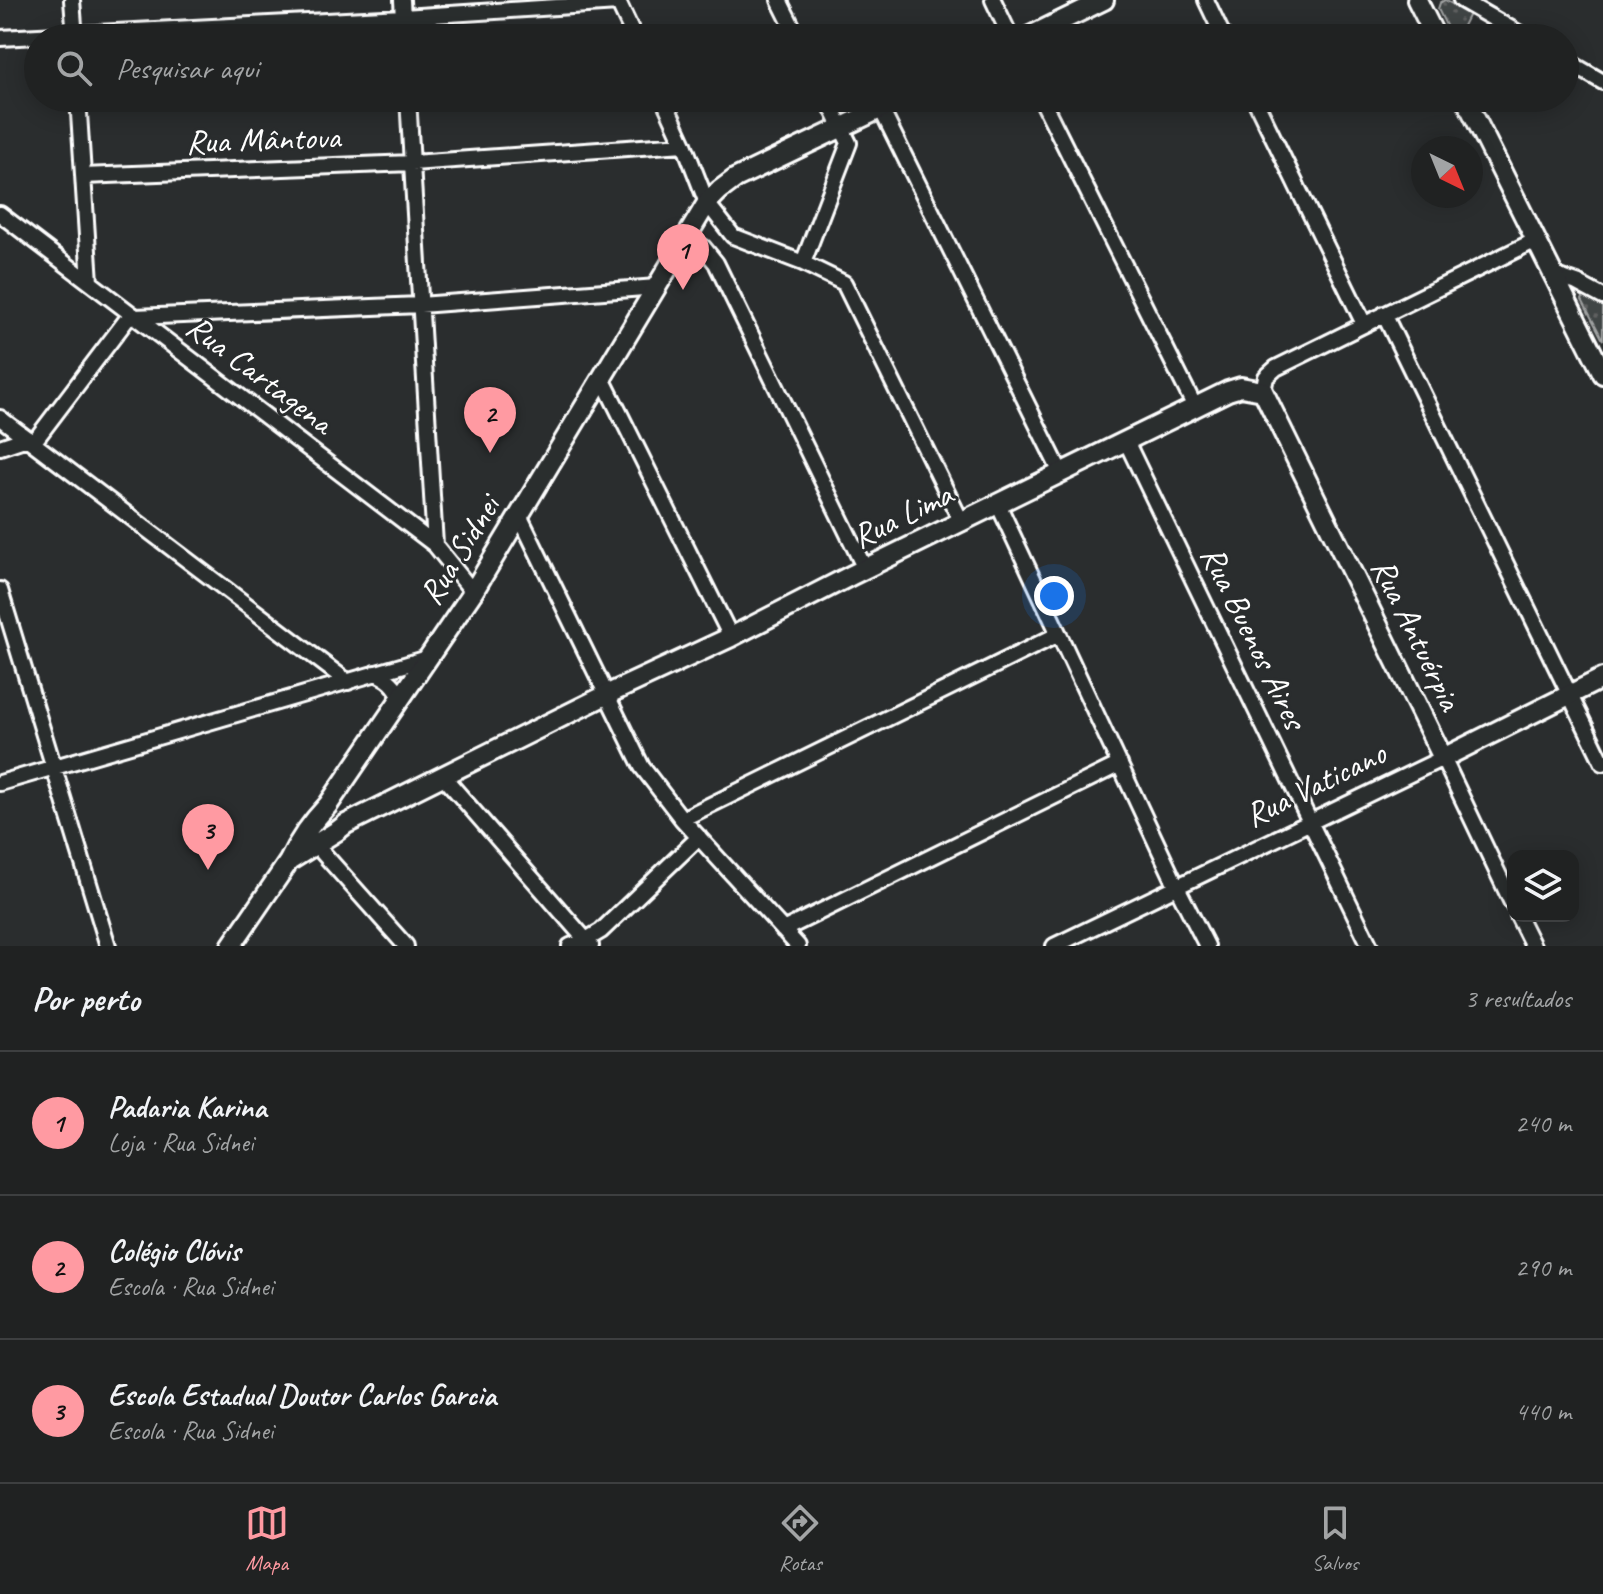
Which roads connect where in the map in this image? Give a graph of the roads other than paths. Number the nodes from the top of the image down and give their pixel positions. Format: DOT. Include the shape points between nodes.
graph roads {
  1 [pos="72,0"];
  2 [pos="402,0"];
  3 [pos="779,0"];
  4 [pos="993,0"];
  5 [pos="1104,0"];
  6 [pos="1206,0"];
  7 [pos="1417,0"];
  8 [pos="1461,0"];
  9 [pos="617,2"];
  10 [pos="403,17"];
  11 [pos="74,24"];
  12 [pos="282,24"];
  13 [pos="403,24"];
  14 [pos="628,24"];
  15 [pos="791,24"];
  16 [pos="1004,24"];
  17 [pos="1055,24"];
  18 [pos="1217,24"];
  19 [pos="1429,24"];
  20 [pos="1503,24"];
  21 [pos="24,37"];
  22 [pos="0,38"];
  23 [pos="1579,68"];
  24 [pos="1603,82"];
  25 [pos="79,112"];
  26 [pos="409,112"];
  27 [pos="669,112"];
  28 [pos="834,112"];
  29 [pos="874,112"];
  30 [pos="882,112"];
  31 [pos="1048,112"];
  32 [pos="1261,112"];
  33 [pos="1472,112"];
  34 [pos="842,127"];
  35 [pos="684,144"];
  36 [pos="412,163"];
  37 [pos="83,176"];
  38 [pos="707,203"];
  39 [pos="0,214"];
  40 [pos="733,236"];
  41 [pos="686,239"];
  42 [pos="1536,240"];
  43 [pos="709,253"];
  44 [pos="803,263"];
  45 [pos="1554,275"];
  46 [pos="90,282"];
  47 [pos="657,287"];
  48 [pos="1603,297"];
  49 [pos="420,305"];
  50 [pos="1384,314"];
  51 [pos="133,315"];
  52 [pos="1364,324"];
  53 [pos="1602,370"];
  54 [pos="602,378"];
  55 [pos="1263,391"];
  56 [pos="1195,407"];
  57 [pos="0,418"];
  58 [pos="30,441"];
  59 [pos="1126,441"];
  60 [pos="0,447"];
  61 [pos="1061,473"];
  62 [pos="998,504"];
  63 [pos="519,515"];
  64 [pos="962,523"];
  65 [pos="435,545"];
  66 [pos="865,569"];
  67 [pos="0,590"];
  68 [pos="473,592"];
  69 [pos="1059,634"];
  70 [pos="731,637"];
  71 [pos="428,658"];
  72 [pos="375,673"];
  73 [pos="1603,678"];
  74 [pos="348,682"];
  75 [pos="1569,694"];
  76 [pos="606,695"];
  77 [pos="401,698"];
  78 [pos="1443,758"];
  79 [pos="1603,763"];
  80 [pos="1120,764"];
  81 [pos="55,767"];
  82 [pos="443,776"];
  83 [pos="0,783"];
  84 [pos="328,805"];
  85 [pos="682,819"];
  86 [pos="1310,821"];
  87 [pos="346,824"];
  88 [pos="699,837"];
  89 [pos="320,845"];
  90 [pos="289,861"];
  91 [pos="1177,887"];
  92 [pos="1507,892"];
  93 [pos="1521,922"];
  94 [pos="783,930"];
  95 [pos="588,943"];
  96 [pos="108,946"];
  97 [pos="231,946"];
  98 [pos="406,946"];
  99 [pos="570,946"];
  100 [pos="798,946"];
  101 [pos="1054,946"];
  102 [pos="1207,946"];
  103 [pos="1370,946"];
  104 [pos="1533,946"];
  1 -- 11 [label="street"];
  2 -- 10 [label="street"];
  3 -- 15 [label="street"];
  4 -- 16 [label="street"];
  5 -- 17 [label="main road"];
  6 -- 18 [label="street"];
  7 -- 19 [label="main road"];
  8 -- 20 [label="street"];
  9 -- 10 [label="street"];
  9 -- 14 [label="street"];
  10 -- 12 [label="street"];
  10 -- 13 [label="street"];
  21 -- 22 [label="street"];
  23 -- 24 [label="street"];
  25 -- 37 [label="street"];
  26 -- 36 [label="street"];
  27 -- 35 [label="street"];
  28 -- 34 [label="street"];
  29 -- 34 [label="main road, Rua Sidnei"];
  30 -- 61 [label="street"];
  31 -- 56 [label="street"];
  32 -- 52 [label="street"];
  33 -- 42 [label="main road"];
  34 -- 38 [label="main road, Rua Sidnei" via="736,178"];
  34 -- 44 [label="street" via="849,143"];
  35 -- 36 [label="street, Rua Mântova"];
  35 -- 38 [label="street"];
  36 -- 37 [label="street, Rua Mântova"];
  36 -- 49 [label="street"];
  37 -- 46 [label="street"];
  38 -- 40 [label="street"];
  38 -- 41 [label="main road, Rua Sidnei"];
  39 -- 46 [label="street, Rua Cartagena"];
  40 -- 43 [label="street"];
  40 -- 44 [label="street"];
  41 -- 43 [label="street"];
  41 -- 47 [label="main road, Rua Sidnei"];
  42 -- 45 [label="main road"];
  42 -- 50 [label="street"];
  43 -- 66 [label="street"];
  44 -- 64 [label="street" via="844,283"];
  45 -- 48 [label="street"];
  45 -- 53 [label="main road"];
  46 -- 51 [label="street, Rua Cartagena"];
  47 -- 49 [label="street"];
  47 -- 54 [label="main road, Rua Sidnei"];
  49 -- 51 [label="street"];
  49 -- 65 [label="street"];
  50 -- 52 [label="street"];
  50 -- 75 [label="street"];
  51 -- 58 [label="street"];
  51 -- 65 [label="street, Rua Cartagena"];
  52 -- 55 [label="street" via="1276,368 1266,377"];
  54 -- 63 [label="main road, Rua Sidnei"];
  54 -- 70 [label="street"];
  55 -- 56 [label="main road, Rua Lima" via="1234,388"];
  55 -- 78 [label="main road, Rua Antuérpia"];
  56 -- 59 [label="main road, Rua Lima"];
  57 -- 58 [label="street"];
  58 -- 60 [label="street"];
  58 -- 74 [label="street"];
  59 -- 61 [label="main road, Rua Lima"];
  59 -- 86 [label="street, Rua Buenos Aires"];
  61 -- 62 [label="main road, Rua Lima"];
  62 -- 64 [label="main road, Rua Lima"];
  62 -- 69 [label="street"];
  63 -- 68 [label="main road, Rua Sidnei"];
  63 -- 76 [label="street"];
  64 -- 66 [label="main road, Rua Lima"];
  65 -- 68 [label="street, Rua Cartagena"];
  66 -- 70 [label="main road, Rua Lima"];
  67 -- 81 [label="street"];
  68 -- 71 [label="main road, Rua Sidnei"];
  69 -- 80 [label="street"];
  69 -- 85 [label="street"];
  70 -- 76 [label="main road, Rua Lima"];
  71 -- 72 [label="street"];
  71 -- 77 [label="main road, Rua Sidnei"];
  72 -- 74 [label="street"];
  72 -- 77 [label="street" via="388,679"];
  73 -- 75 [label="main road, Rua Vaticano"];
  74 -- 81 [label="street"];
  75 -- 78 [label="main road, Rua Vaticano"];
  75 -- 79 [label="street"];
  76 -- 82 [label="main road, Rua Lima"];
  76 -- 85 [label="street" via="642,767"];
  77 -- 84 [label="main road, Rua Sidnei"];
  78 -- 86 [label="street, Rua Vaticano"];
  78 -- 92 [label="street, Rua Antuérpia"];
  80 -- 91 [label="street"];
  80 -- 94 [label="street"];
  81 -- 83 [label="street"];
  81 -- 96 [label="street"];
  82 -- 87 [label="main road, Rua Lima"];
  82 -- 95 [label="street"];
  84 -- 87 [label="main road"];
  84 -- 89 [label="main road"];
  84 -- 90 [label="main road, Rua Sidnei"];
  85 -- 88 [label="street"];
  86 -- 91 [label="street, Rua Vaticano"];
  86 -- 103 [label="street, Rua Buenos Aires"];
  87 -- 89 [label="main road, Rua Lima"];
  88 -- 94 [label="street"];
  88 -- 95 [label="street"];
  89 -- 90 [label="main road, Rua Lima"];
  89 -- 98 [label="street"];
  90 -- 97 [label="main road, Rua Sidnei"];
  91 -- 101 [label="street, Rua Vaticano"];
  91 -- 102 [label="street"];
  93 -- 104 [label="street"];
  94 -- 100 [label="street"];
  95 -- 99 [label="street"];
}
